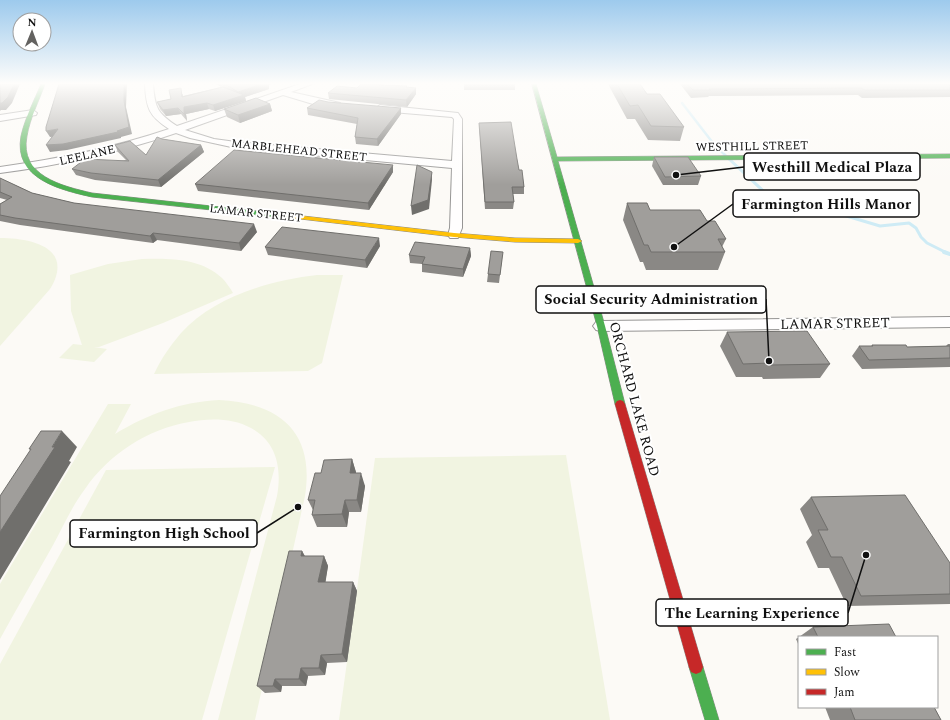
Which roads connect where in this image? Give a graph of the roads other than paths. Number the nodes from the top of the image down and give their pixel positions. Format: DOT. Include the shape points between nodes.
graph roads {
  1 [pos="31,118"];
  2 [pos="159,118"];
  3 [pos="210,118"];
  4 [pos="457,118"];
  5 [pos="543,118"];
  6 [pos="176,129"];
  7 [pos="950,156"];
  8 [pos="554,160"];
  9 [pos="457,165"];
  10 [pos="29,167"];
  11 [pos="0,170"];
  12 [pos="454,235"];
  13 [pos="578,241"];
  14 [pos="950,322"];
  15 [pos="601,326"];
  16 [pos="712,720"];
  1 -- 10 [label="street" via="23,142 23,157"];
  2 -- 6 [label="street, MARBLEHEAD STREET"];
  3 -- 6 [label="street, LEELANE"];
  4 -- 9 [label="street"];
  5 -- 8 [label="street, ORCHARD LAKE ROAD"];
  6 -- 9 [label="street, MARBLEHEAD STREET" via="196,137 225,143"];
  6 -- 10 [label="street, LEELANE" via="111,150"];
  7 -- 8 [label="street, WESTHILL STREET"];
  8 -- 13 [label="street, ORCHARD LAKE ROAD"];
  9 -- 12 [label="street"];
  10 -- 11 [label="street, LEELANE"];
  10 -- 12 [label="street, LAMAR STREET" via="52,183 92,195"];
  12 -- 13 [label="street, LAMAR STREET" via="515,240"];
  13 -- 15 [label="street, ORCHARD LAKE ROAD"];
  14 -- 15 [label="street, LAMAR STREET"];
  15 -- 16 [label="street, ORCHARD LAKE ROAD" via="614,384"];
}
